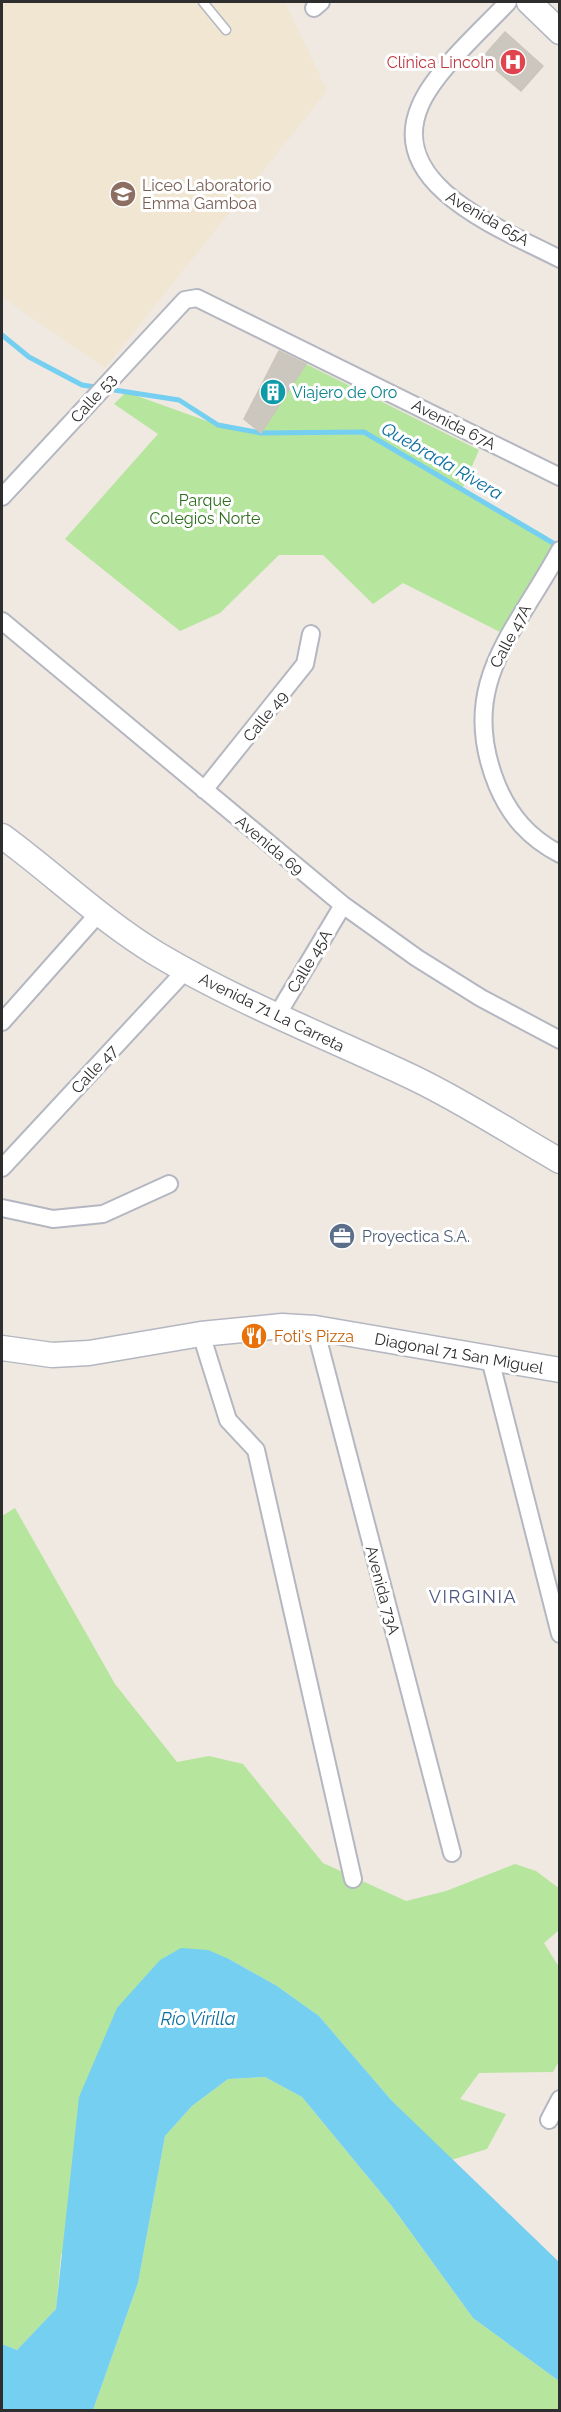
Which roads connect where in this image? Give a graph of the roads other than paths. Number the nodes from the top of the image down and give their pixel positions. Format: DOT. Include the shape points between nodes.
graph roads {
  1 [pos="203,2"];
  2 [pos="508,2"];
  3 [pos="529,2"];
  4 [pos="226,30"];
  5 [pos="560,32"];
  6 [pos="560,259"];
  7 [pos="185,300"];
  8 [pos="560,477"];
  9 [pos="2,497"];
  10 [pos="557,554"];
  11 [pos="553,579"];
  12 [pos="2,621"];
  13 [pos="311,634"];
  14 [pos="204,790"];
  15 [pos="2,836"];
  16 [pos="560,854"];
  17 [pos="343,905"];
  18 [pos="98,914"];
  19 [pos="186,970"];
  20 [pos="276,1017"];
  21 [pos="2,1023"];
  22 [pos="560,1040"];
  23 [pos="560,1161"];
  24 [pos="2,1168"];
  25 [pos="169,1184"];
  26 [pos="2,1208"];
  27 [pos="315,1328"];
  28 [pos="201,1334"];
  29 [pos="2,1348"];
  30 [pos="490,1359"];
  31 [pos="560,1370"];
  32 [pos="560,1634"];
  33 [pos="452,1853"];
  34 [pos="353,1879"];
  35 [pos="560,2099"];
  36 [pos="549,2120"];
  1 -- 4 [label="lane"];
  2 -- 6 [label="street, Avenida 65A" via="432,85 419,108 415,134 419,161 435,186 459,205"];
  3 -- 5 [label="street"];
  7 -- 8 [label="street, Avenida 67A" via="197,298 211,304"];
  7 -- 9 [label="street, Calle 53"];
  10 -- 11 [label="street, Calle 47A"];
  11 -- 16 [label="street, Calle 47A" via="499,653 487,684 484,736 491,770 516,820 541,844"];
  12 -- 14 [label="street, Avenida 69"];
  13 -- 14 [label="street, Calle 49" via="305,664"];
  14 -- 17 [label="street, Avenida 69"];
  15 -- 18 [label="street, Avenida 71 La Carreta"];
  17 -- 20 [label="street, Calle 45A"];
  17 -- 22 [label="street, Avenida 69" via="481,998"];
  18 -- 19 [label="street, Avenida 71 La Carreta"];
  18 -- 21 [label="street"];
  19 -- 20 [label="street, Avenida 71 La Carreta"];
  19 -- 24 [label="street, Calle 47"];
  20 -- 23 [label="street, Avenida 71 La Carreta" via="423,1083"];
  25 -- 26 [label="street" via="103,1214 53,1219"];
  27 -- 28 [label="street, Diagonal 71 San Miguel" via="282,1326"];
  27 -- 30 [label="street, Diagonal 71 San Miguel"];
  27 -- 33 [label="street, Avenida 73A"];
  28 -- 29 [label="street, Diagonal 71 San Miguel" via="89,1353 52,1355"];
  28 -- 34 [label="street" via="228,1420 256,1450"];
  30 -- 31 [label="street, Diagonal 71 San Miguel"];
  30 -- 32 [label="street"];
  35 -- 36 [label="street"];
}
